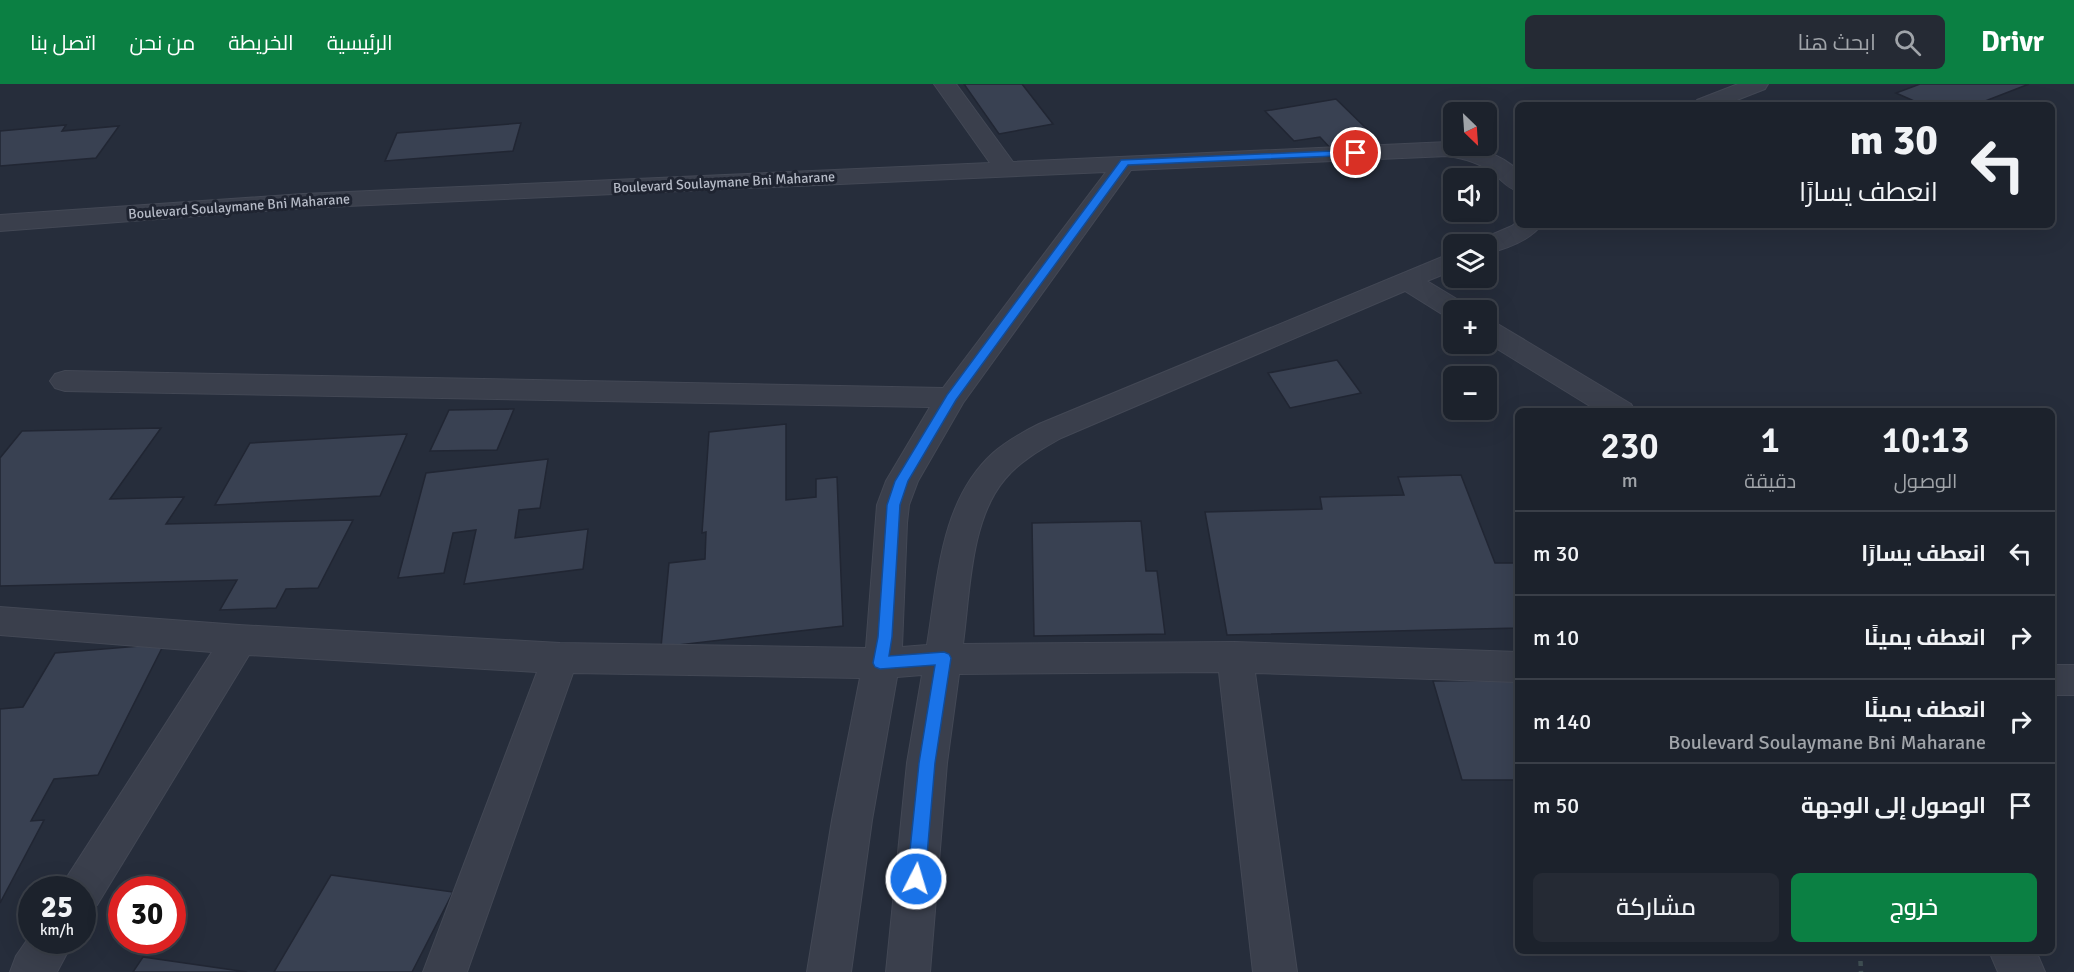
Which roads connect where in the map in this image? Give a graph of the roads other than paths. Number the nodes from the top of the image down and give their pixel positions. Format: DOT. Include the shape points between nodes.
graph roads {
  1 [pos="945,84"];
  2 [pos="1757,84"];
  3 [pos="1712,102"];
  4 [pos="1443,149"];
  5 [pos="1515,152"];
  6 [pos="1497,154"];
  7 [pos="1484,156"];
  8 [pos="1125,162"];
  9 [pos="1007,170"];
  10 [pos="1515,181"];
  11 [pos="0,223"];
  12 [pos="1524,228"];
  13 [pos="1497,241"];
  14 [pos="1443,265"];
  15 [pos="1406,280"];
  16 [pos="1443,303"];
  17 [pos="1497,336"];
  18 [pos="65,381"];
  19 [pos="951,398"];
  20 [pos="1615,408"];
  21 [pos="0,621"];
  22 [pos="239,640"];
  23 [pos="1235,657"];
  24 [pos="560,658"];
  25 [pos="944,658"];
  26 [pos="880,663"];
  27 [pos="1515,667"];
  28 [pos="2055,680"];
  29 [pos="2074,680"];
  30 [pos="91,876"];
  31 [pos="43,954"];
  32 [pos="2013,954"];
  33 [pos="32,972"];
  34 [pos="445,972"];
  35 [pos="829,972"];
  36 [pos="908,972"];
  37 [pos="1275,972"];
  38 [pos="2023,972"];
  1 -- 9 [label="street"];
  2 -- 3 [label="street"];
  4 -- 8 [label="street, Boulevard Soulaymane Bni Maharane"];
  5 -- 6 [label="street"];
  7 -- 10 [label="street"];
  8 -- 9 [label="street, Boulevard Soulaymane Bni Maharane"];
  8 -- 19 [label="street"];
  9 -- 11 [label="street, Boulevard Soulaymane Bni Maharane" via="303,201"];
  12 -- 13 [label="street"];
  14 -- 15 [label="street"];
  15 -- 16 [label="street"];
  15 -- 25 [label="street" via="1018,447 989,477 970,510 962,533"];
  17 -- 20 [label="street"];
  18 -- 19 [label="street"];
  19 -- 26 [label="street" via="902,481 893,505"];
  21 -- 22 [label="street"];
  22 -- 24 [label="street"];
  22 -- 30 [label="street"];
  23 -- 25 [label="street"];
  23 -- 27 [label="street"];
  23 -- 37 [label="street"];
  24 -- 26 [label="street"];
  24 -- 34 [label="street"];
  25 -- 26 [label="street"];
  25 -- 36 [label="street" via="927,763"];
  26 -- 35 [label="street"];
  28 -- 29 [label="street"];
  31 -- 33 [label="street"];
  32 -- 38 [label="street"];
}
